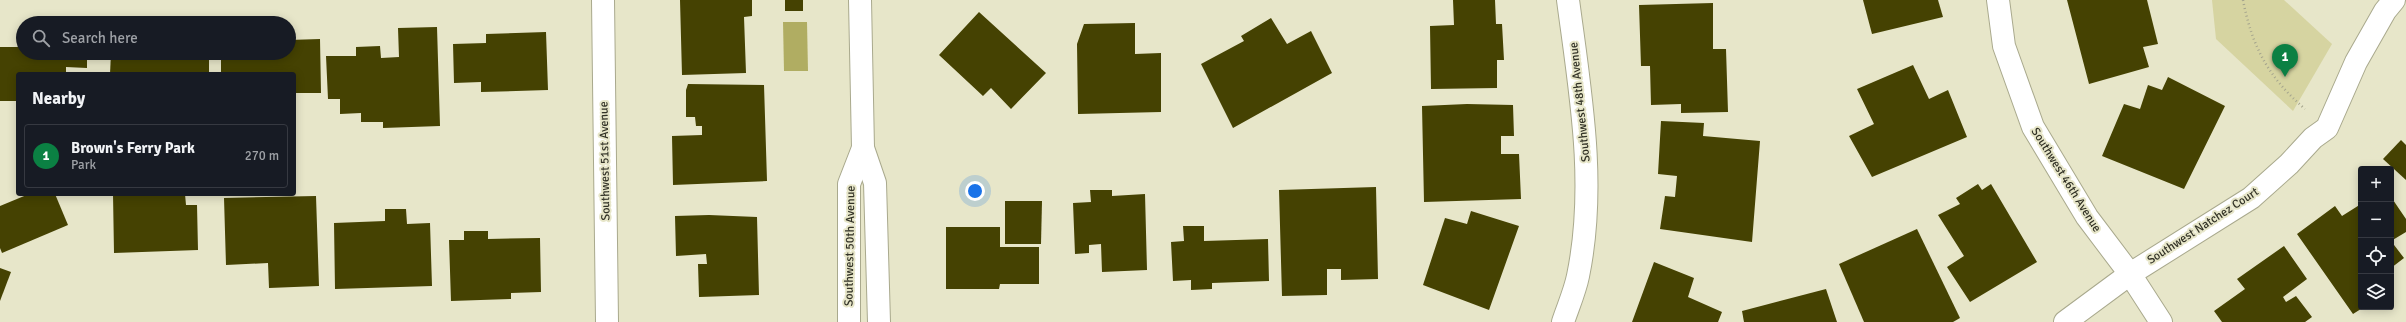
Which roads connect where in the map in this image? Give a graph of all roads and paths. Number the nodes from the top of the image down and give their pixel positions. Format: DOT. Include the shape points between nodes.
graph roads {
  1 [pos="603,0"];
  2 [pos="860,0"];
  3 [pos="1568,0"];
  4 [pos="1998,0"];
  5 [pos="2243,0"];
  6 [pos="2394,0"];
  7 [pos="2327,128"];
  8 [pos="863,148"];
  9 [pos="2130,274"];
  10 [pos="607,322"];
  11 [pos="849,322"];
  12 [pos="879,322"];
  13 [pos="1563,322"];
  14 [pos="2065,322"];
  15 [pos="2161,322"];
  1 -- 10 [label="street, Southwest 51st Avenue"];
  2 -- 8 [label="street, Southwest 50th Avenue"];
  3 -- 13 [label="street, Southwest 48th Avenue" via="1587,157 1585,215 1578,276"];
  4 -- 9 [label="street, Southwest 46th Avenue" via="2004,46 2033,127 2087,217"];
  5 -- 7 [label="path" via="2256,47 2270,71 2284,90"];
  6 -- 7 [label="street, Southwest Natchez Court" via="2356,62"];
  7 -- 9 [label="street, Southwest Natchez Court" via="2313,138 2251,198"];
  8 -- 11 [label="street, Southwest 50th Avenue" via="849,184"];
  8 -- 12 [label="street, Southwest 50th Avenue" via="875,184"];
  9 -- 14 [label="street, Southwest Natchez Court"];
  9 -- 15 [label="street, Southwest 46th Avenue"];
}
